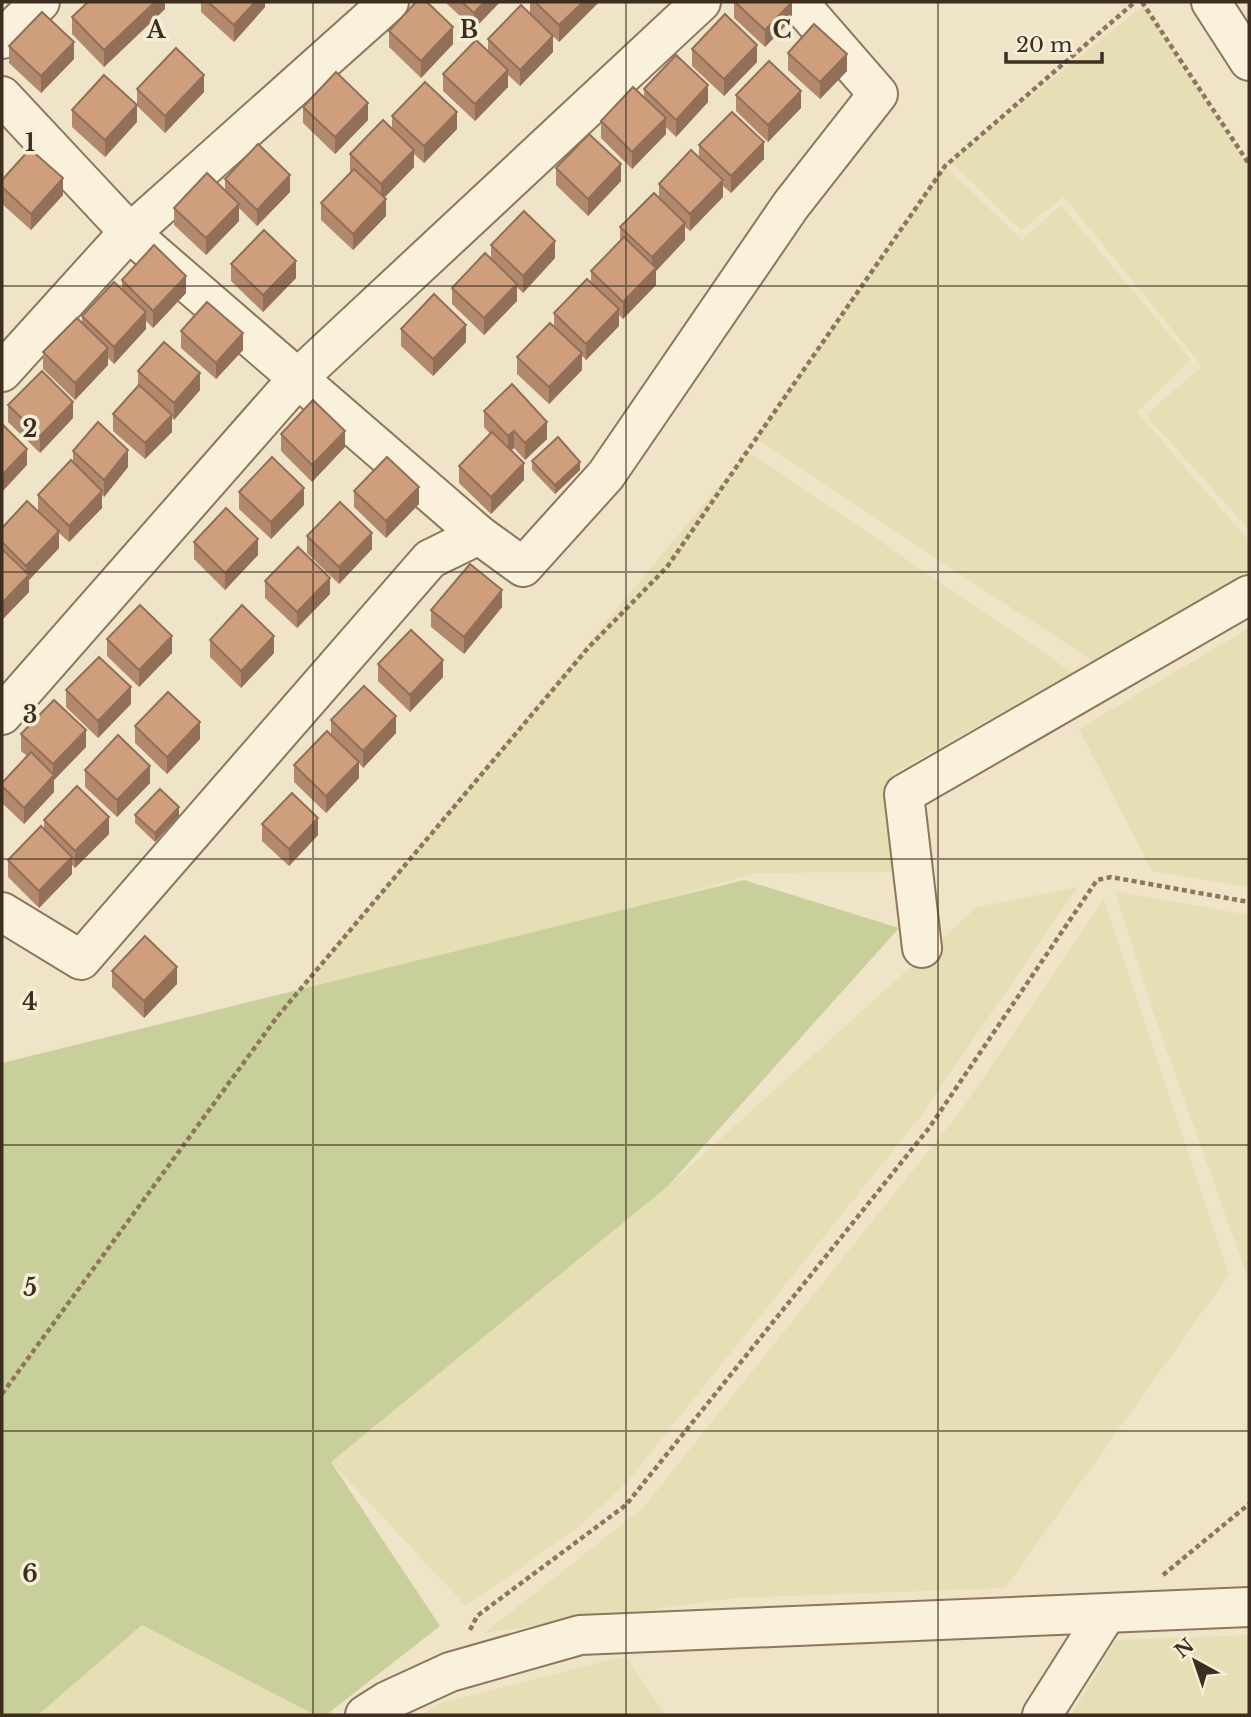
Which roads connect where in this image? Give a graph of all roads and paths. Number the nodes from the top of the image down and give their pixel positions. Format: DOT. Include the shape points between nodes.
graph roads {
  1 [pos="40,2"];
  2 [pos="389,2"];
  3 [pos="701,2"];
  4 [pos="797,2"];
  5 [pos="1135,2"];
  6 [pos="1142,2"];
  7 [pos="1211,2"];
  8 [pos="2,38"];
  9 [pos="1249,61"];
  10 [pos="2,96"];
  11 [pos="1249,164"];
  12 [pos="130,233"];
  13 [pos="2,372"];
  14 [pos="299,377"];
  15 [pos="479,534"];
  16 [pos="1249,594"];
  17 [pos="2,715"];
  18 [pos="1249,902"];
  19 [pos="2,912"];
  20 [pos="922,948"];
  21 [pos="2,1394"];
  22 [pos="1249,1504"];
  23 [pos="1249,1607"];
  24 [pos="1114,1614"];
  25 [pos="450,1672"];
  26 [pos="365,1715"];
  27 [pos="1042,1715"];
  1 -- 8 [label="street"];
  2 -- 12 [label="street"];
  3 -- 14 [label="street"];
  4 -- 15 [label="street" via="878,94 790,205 606,475 523,567"];
  5 -- 21 [label="path" via="945,166 667,567 587,648 277,1017"];
  6 -- 11 [label="path"];
  7 -- 9 [label="street"];
  10 -- 12 [label="street"];
  12 -- 13 [label="street"];
  12 -- 14 [label="street"];
  14 -- 15 [label="street"];
  14 -- 17 [label="street"];
  15 -- 19 [label="street" via="430,559 81,960"];
  16 -- 20 [label="street" via="904,794"];
  18 -- 25 [label="path" via="1111,877 1097,880 929,1128 626,1505 477,1616"];
  22 -- 24 [label="path"];
  23 -- 24 [label="street"];
  24 -- 25 [label="street" via="580,1635"];
  24 -- 27 [label="street"];
  25 -- 26 [label="street"];
}
